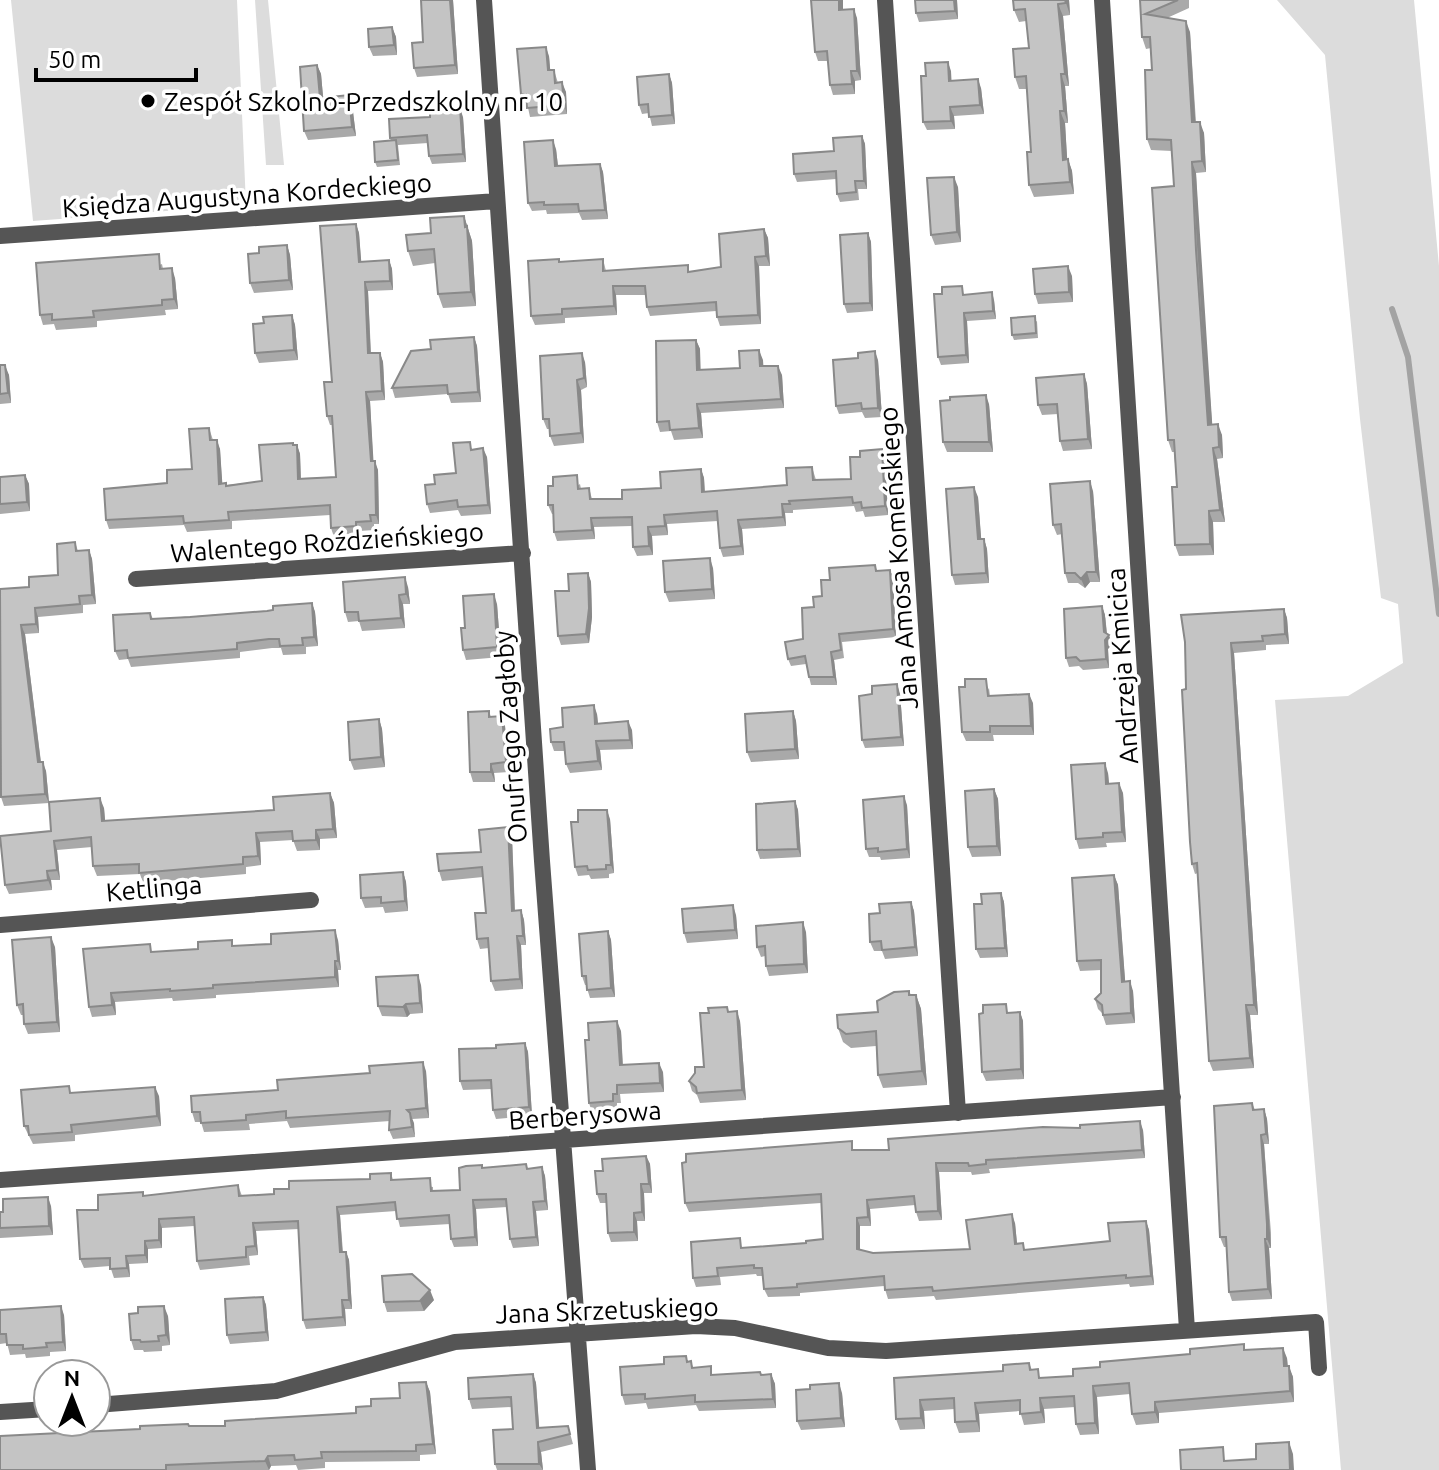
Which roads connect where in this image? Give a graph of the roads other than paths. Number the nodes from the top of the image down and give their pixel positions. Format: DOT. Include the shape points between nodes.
graph roads {
  1 [pos="484,0"];
  2 [pos="885,0"];
  3 [pos="1102,0"];
  4 [pos="497,201"];
  5 [pos="0,236"];
  6 [pos="523,553"];
  7 [pos="136,579"];
  8 [pos="311,900"];
  9 [pos="0,925"];
  10 [pos="1173,1097"];
  11 [pos="958,1113"];
  12 [pos="563,1140"];
  13 [pos="0,1180"];
  14 [pos="1187,1330"];
  15 [pos="578,1334"];
  16 [pos="1319,1368"];
  17 [pos="112,1404"];
  18 [pos="32,1410"];
  19 [pos="0,1412"];
  20 [pos="588,1470"];
  1 -- 4 [label="street, Onufrego Zagłoby"];
  2 -- 11 [label="street, Jana Amosa Komeńskiego"];
  3 -- 10 [label="street, Andrzeja Kmicica"];
  4 -- 5 [label="street, Księdza Augustyna Kordeckiego"];
  4 -- 6 [label="street, Onufrego Zagłoby"];
  6 -- 7 [label="street, Walentego Roździeńskiego"];
  6 -- 12 [label="street, Onufrego Zagłoby"];
  8 -- 9 [label="street, Ketlinga"];
  10 -- 11 [label="street, Berberysowa"];
  10 -- 14 [label="street, Andrzeja Kmicica"];
  11 -- 12 [label="street, Berberysowa"];
  12 -- 13 [label="street, Berberysowa"];
  12 -- 15 [label="street, Onufrego Zagłoby"];
  14 -- 15 [label="street, Jana Skrzetuskiego" via="886,1351 828,1348 735,1328"];
  14 -- 16 [label="street, Jana Skrzetuskiego" via="1316,1322"];
  15 -- 17 [label="street, Jana Skrzetuskiego" via="455,1342 276,1391"];
  15 -- 20 [label="street, Onufrego Zagłoby"];
  18 -- 19 [label="street"];
}
